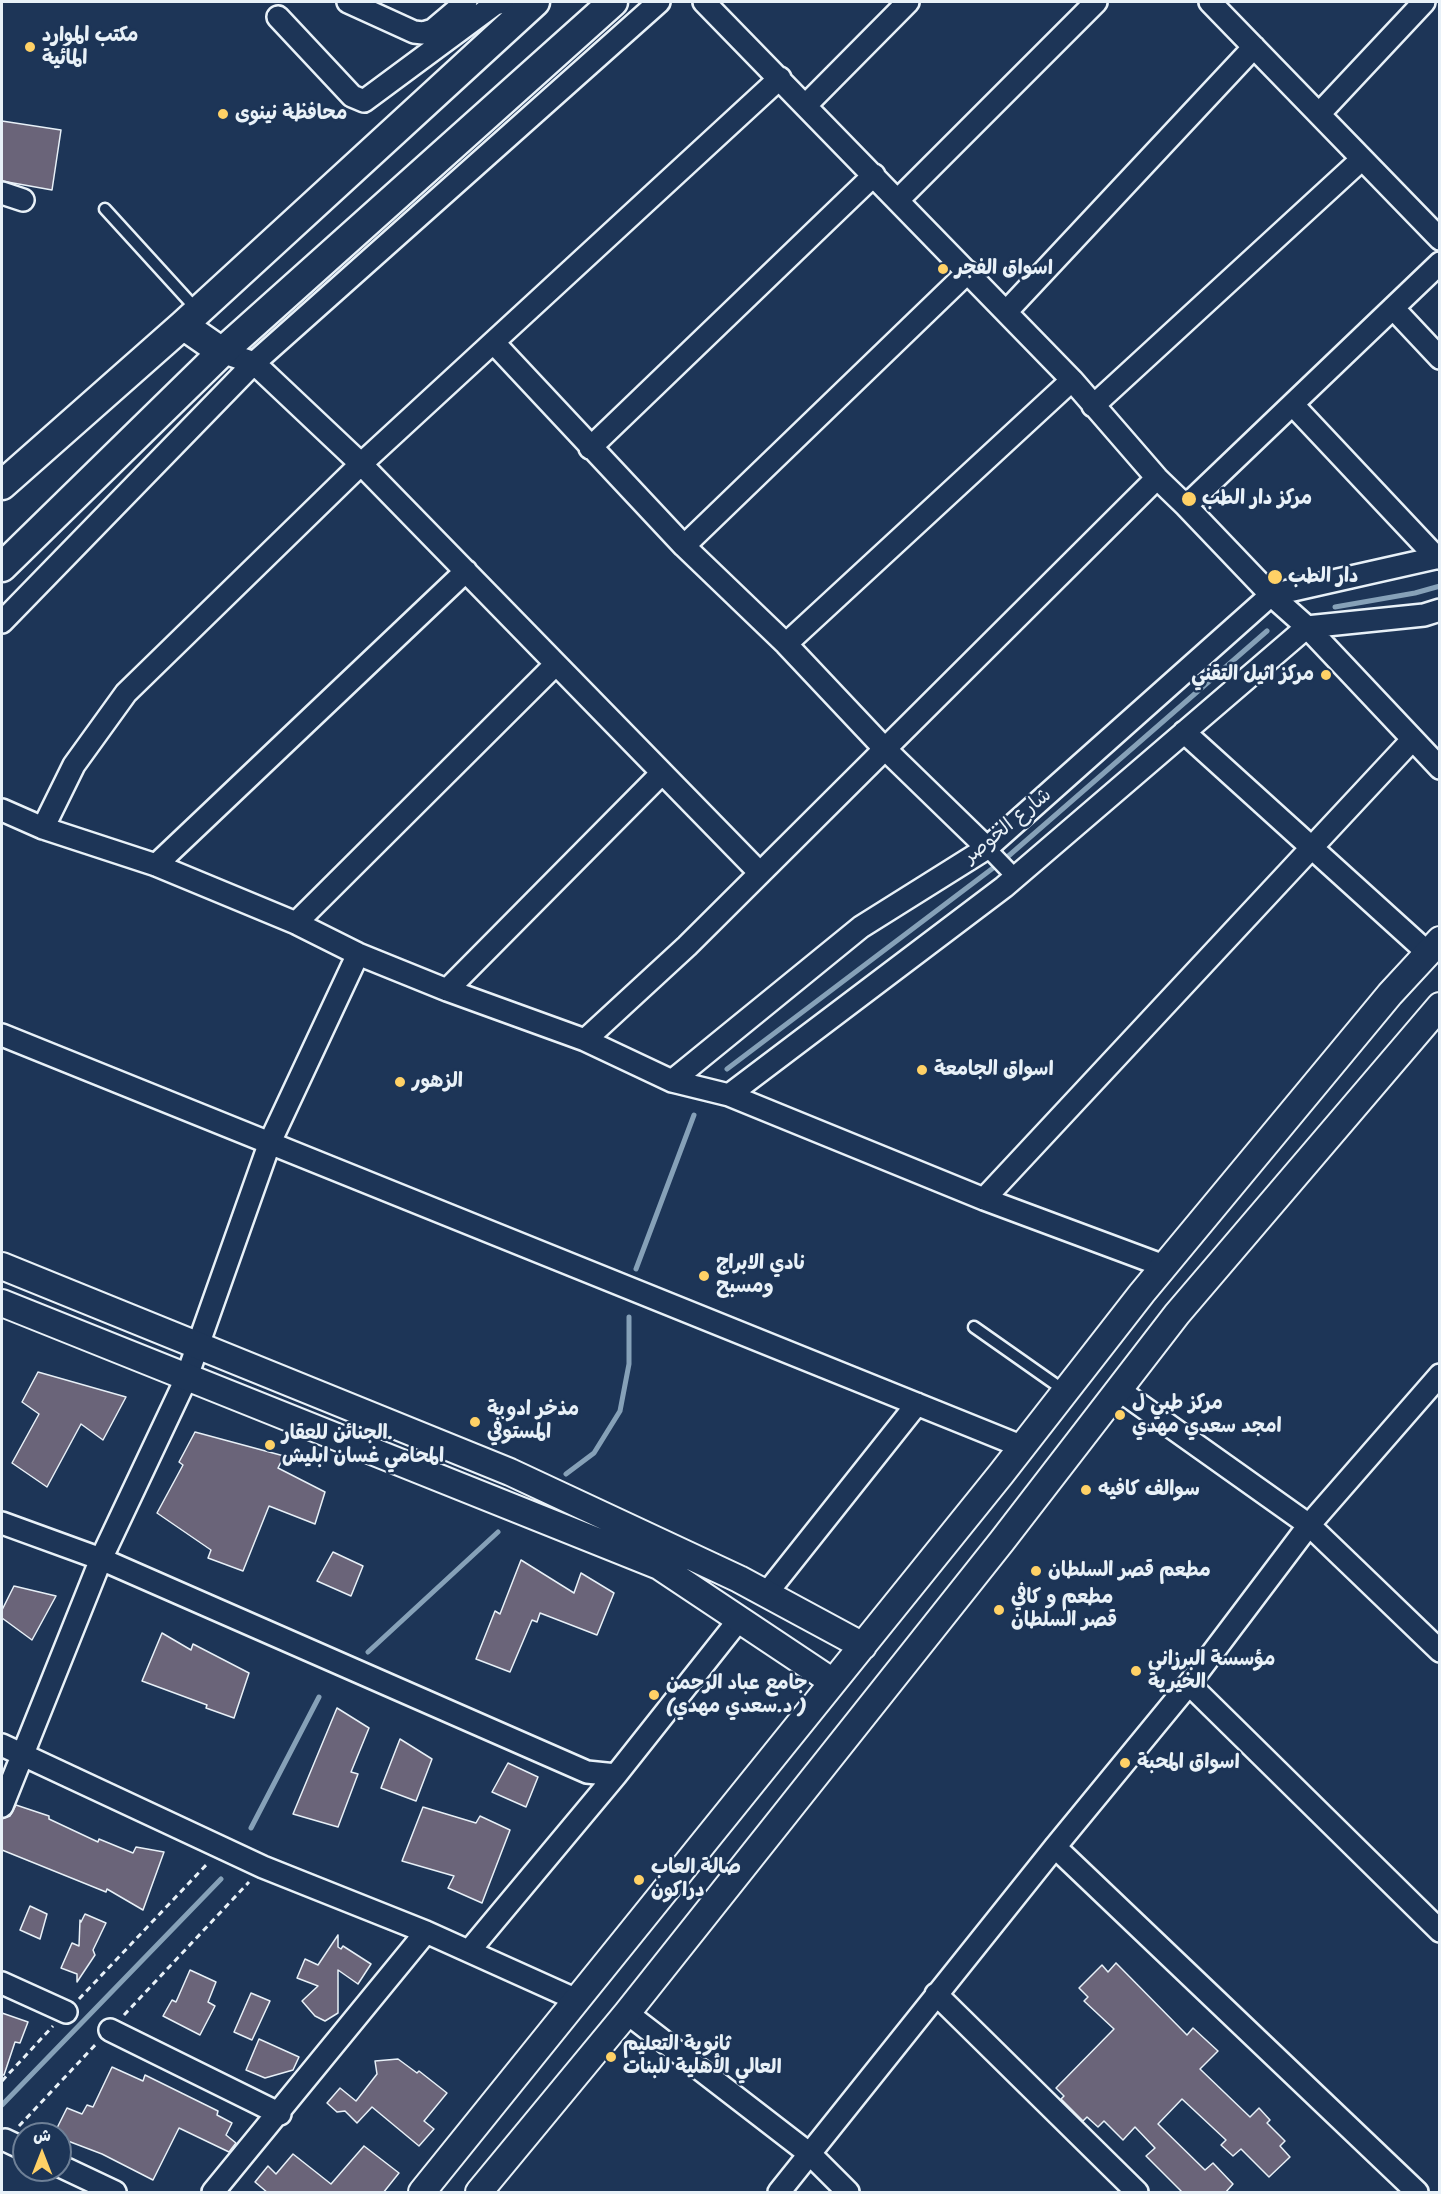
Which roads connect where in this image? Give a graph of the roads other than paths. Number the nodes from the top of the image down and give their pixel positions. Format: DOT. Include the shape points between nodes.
graph roads {
  1 [pos="348,2"];
  2 [pos="466,2"];
  3 [pos="613,2"];
  4 [pos="659,2"];
  5 [pos="704,2"];
  6 [pos="908,2"];
  7 [pos="1096,2"];
  8 [pos="1210,2"];
  9 [pos="1424,2"];
  10 [pos="516,5"];
  11 [pos="278,17"];
  12 [pos="1254,47"];
  13 [pos="780,78"];
  14 [pos="806,105"];
  15 [pos="1319,114"];
  16 [pos="1362,159"];
  17 [pos="874,175"];
  18 [pos="2,193"];
  19 [pos="23,200"];
  20 [pos="898,200"];
  21 [pos="105,209"];
  22 [pos="1440,239"];
  23 [pos="1440,262"];
  24 [pos="968,272"];
  25 [pos="1393,308"];
  26 [pos="1006,312"];
  27 [pos="190,318"];
  28 [pos="494,343"];
  29 [pos="222,352"];
  30 [pos="1440,358"];
  31 [pos="254,363"];
  32 [pos="1072,380"];
  33 [pos="1293,405"];
  34 [pos="1094,406"];
  35 [pos="590,448"];
  36 [pos="361,464"];
  37 [pos="1157,478"];
  38 [pos="2,484"];
  39 [pos="1186,506"];
  40 [pos="684,546"];
  41 [pos="1438,557"];
  42 [pos="2,567"];
  43 [pos="466,571"];
  44 [pos="1271,595"];
  45 [pos="1440,610"];
  46 [pos="2,622"];
  47 [pos="1307,627"];
  48 [pos="786,644"];
  49 [pos="556,664"];
  50 [pos="1184,732"];
  51 [pos="1412,740"];
  52 [pos="884,748"];
  53 [pos="1440,768"];
  54 [pos="662,773"];
  55 [pos="2,810"];
  56 [pos="43,828"];
  57 [pos="1312,846"];
  58 [pos="987,848"];
  59 [pos="156,865"];
  60 [pos="760,873"];
  61 [pos="1016,878"];
  62 [pos="296,923"];
  63 [pos="1434,946"];
  64 [pos="358,954"];
  65 [pos="447,990"];
  66 [pos="1440,1006"];
  67 [pos="2,1035"];
  68 [pos="585,1040"];
  69 [pos="672,1081"];
  70 [pos="729,1095"];
  71 [pos="270,1142"];
  72 [pos="984,1199"];
  73 [pos="2,1266"];
  74 [pos="1164,1266"];
  75 [pos="2,1302"];
  76 [pos="974,1327"];
  77 [pos="198,1346"];
  78 [pos="1440,1375"];
  79 [pos="186,1379"];
  80 [pos="1119,1390"];
  81 [pos="1066,1392"];
  82 [pos="917,1404"];
  83 [pos="1023,1447"];
  84 [pos="2,1523"];
  85 [pos="1309,1525"];
  86 [pos="102,1559"];
  87 [pos="766,1594"];
  88 [pos="738,1620"];
  89 [pos="863,1646"];
  90 [pos="1440,1651"];
  91 [pos="833,1682"];
  92 [pos="1189,1684"];
  93 [pos="2,1745"];
  94 [pos="23,1753"];
  95 [pos="615,1775"];
  96 [pos="2,1806"];
  97 [pos="1055,1847"];
  98 [pos="1440,1931"];
  99 [pos="426,1932"];
  100 [pos="469,1951"];
  101 [pos="2,1983"];
  102 [pos="936,1994"];
  103 [pos="577,2000"];
  104 [pos="66,2012"];
  105 [pos="627,2013"];
  106 [pos="110,2030"];
  107 [pos="280,2114"];
  108 [pos="811,2155"];
  109 [pos="72,2172"];
  110 [pos="115,2193"];
  111 [pos="213,2193"];
  112 [pos="422,2193"];
  113 [pos="479,2193"];
  114 [pos="779,2193"];
  115 [pos="848,2193"];
  116 [pos="1137,2193"];
  117 [pos="1417,2193"];
  1 -- 2 [label="street" via="423,33 433,30"];
  3 -- 29 [label="main road"];
  4 -- 31 [label="street"];
  5 -- 13 [label="street"];
  6 -- 14 [label="street"];
  7 -- 20 [label="street"];
  8 -- 12 [label="street"];
  9 -- 15 [label="street"];
  10 -- 11 [label="street" via="495,4 364,101 352,96"];
  10 -- 27 [label="main road"];
  12 -- 15 [label="street"];
  12 -- 26 [label="street"];
  13 -- 14 [label="street"];
  13 -- 28 [label="street"];
  14 -- 17 [label="street"];
  15 -- 16 [label="street"];
  16 -- 22 [label="street"];
  16 -- 34 [label="street"];
  17 -- 20 [label="street"];
  17 -- 35 [label="street"];
  18 -- 19 [label="street"];
  20 -- 24 [label="street"];
  21 -- 27 [label="lane"];
  23 -- 25 [label="street"];
  24 -- 26 [label="street"];
  24 -- 40 [label="street"];
  25 -- 30 [label="street"];
  25 -- 33 [label="street"];
  26 -- 32 [label="street"];
  27 -- 29 [label="main road"];
  27 -- 38 [label="main road"];
  28 -- 35 [label="street"];
  28 -- 36 [label="street"];
  29 -- 31 [label="street"];
  29 -- 42 [label="main road"];
  31 -- 36 [label="street"];
  31 -- 46 [label="street"];
  32 -- 34 [label="street"];
  32 -- 48 [label="street"];
  33 -- 39 [label="street"];
  33 -- 41 [label="street"];
  34 -- 37 [label="street"];
  35 -- 40 [label="street"];
  36 -- 43 [label="street"];
  36 -- 56 [label="street" via="126,693 74,765"];
  37 -- 39 [label="street"];
  37 -- 52 [label="street"];
  39 -- 44 [label="street"];
  40 -- 48 [label="street"];
  41 -- 44 [label="street"];
  43 -- 49 [label="street"];
  43 -- 59 [label="street"];
  44 -- 47 [label="street"];
  44 -- 58 [label="street, شارع الخوصر"];
  45 -- 47 [label="street"];
  47 -- 50 [label="street"];
  47 -- 51 [label="street"];
  48 -- 52 [label="street"];
  49 -- 54 [label="street"];
  49 -- 62 [label="street"];
  50 -- 57 [label="street"];
  50 -- 61 [label="street"];
  51 -- 53 [label="street"];
  51 -- 57 [label="street"];
  52 -- 58 [label="street"];
  52 -- 60 [label="street"];
  54 -- 60 [label="street"];
  54 -- 65 [label="street"];
  55 -- 56 [label="street"];
  56 -- 59 [label="street"];
  57 -- 63 [label="street"];
  57 -- 72 [label="street"];
  58 -- 61 [label="street"];
  58 -- 69 [label="street, شارع الخوصر" via="861,927"];
  59 -- 62 [label="street"];
  60 -- 68 [label="street"];
  61 -- 70 [label="street"];
  62 -- 64 [label="street"];
  63 -- 74 [label="street"];
  64 -- 65 [label="street"];
  64 -- 71 [label="street"];
  65 -- 68 [label="street"];
  66 -- 80 [label="street" via="1177,1314"];
  67 -- 71 [label="street"];
  68 -- 69 [label="street"];
  69 -- 70 [label="street"];
  70 -- 72 [label="street"];
  71 -- 77 [label="street"];
  71 -- 82 [label="street"];
  72 -- 74 [label="street"];
  73 -- 77 [label="street"];
  74 -- 81 [label="street"];
  75 -- 79 [label="street"];
  76 -- 81 [label="lane"];
  77 -- 79 [label="street"];
  77 -- 87 [label="street" via="510,1472"];
  78 -- 85 [label="street"];
  79 -- 86 [label="street"];
  79 -- 88 [label="street" via="659,1566"];
  80 -- 85 [label="street"];
  80 -- 105 [label="street"];
  81 -- 83 [label="street"];
  82 -- 83 [label="street"];
  82 -- 87 [label="street"];
  83 -- 89 [label="street"];
  84 -- 86 [label="street"];
  85 -- 90 [label="street"];
  85 -- 92 [label="street"];
  86 -- 94 [label="street"];
  86 -- 95 [label="street" via="587,1772"];
  87 -- 89 [label="street"];
  88 -- 91 [label="street"];
  88 -- 95 [label="street"];
  89 -- 91 [label="street"];
  91 -- 103 [label="street"];
  92 -- 97 [label="street"];
  92 -- 98 [label="street"];
  93 -- 94 [label="street"];
  94 -- 96 [label="street"];
  94 -- 99 [label="street" via="263,1867"];
  95 -- 100 [label="street"];
  97 -- 102 [label="street"];
  97 -- 117 [label="street"];
  99 -- 100 [label="street"];
  99 -- 107 [label="street"];
  100 -- 103 [label="street"];
  101 -- 104 [label="street"];
  102 -- 108 [label="street"];
  102 -- 116 [label="street"];
  103 -- 112 [label="street"];
  105 -- 108 [label="street"];
  105 -- 113 [label="street"];
  106 -- 107 [label="street"];
  107 -- 111 [label="street"];
  108 -- 114 [label="street"];
  108 -- 115 [label="street"];
  109 -- 110 [label="street"];
}
